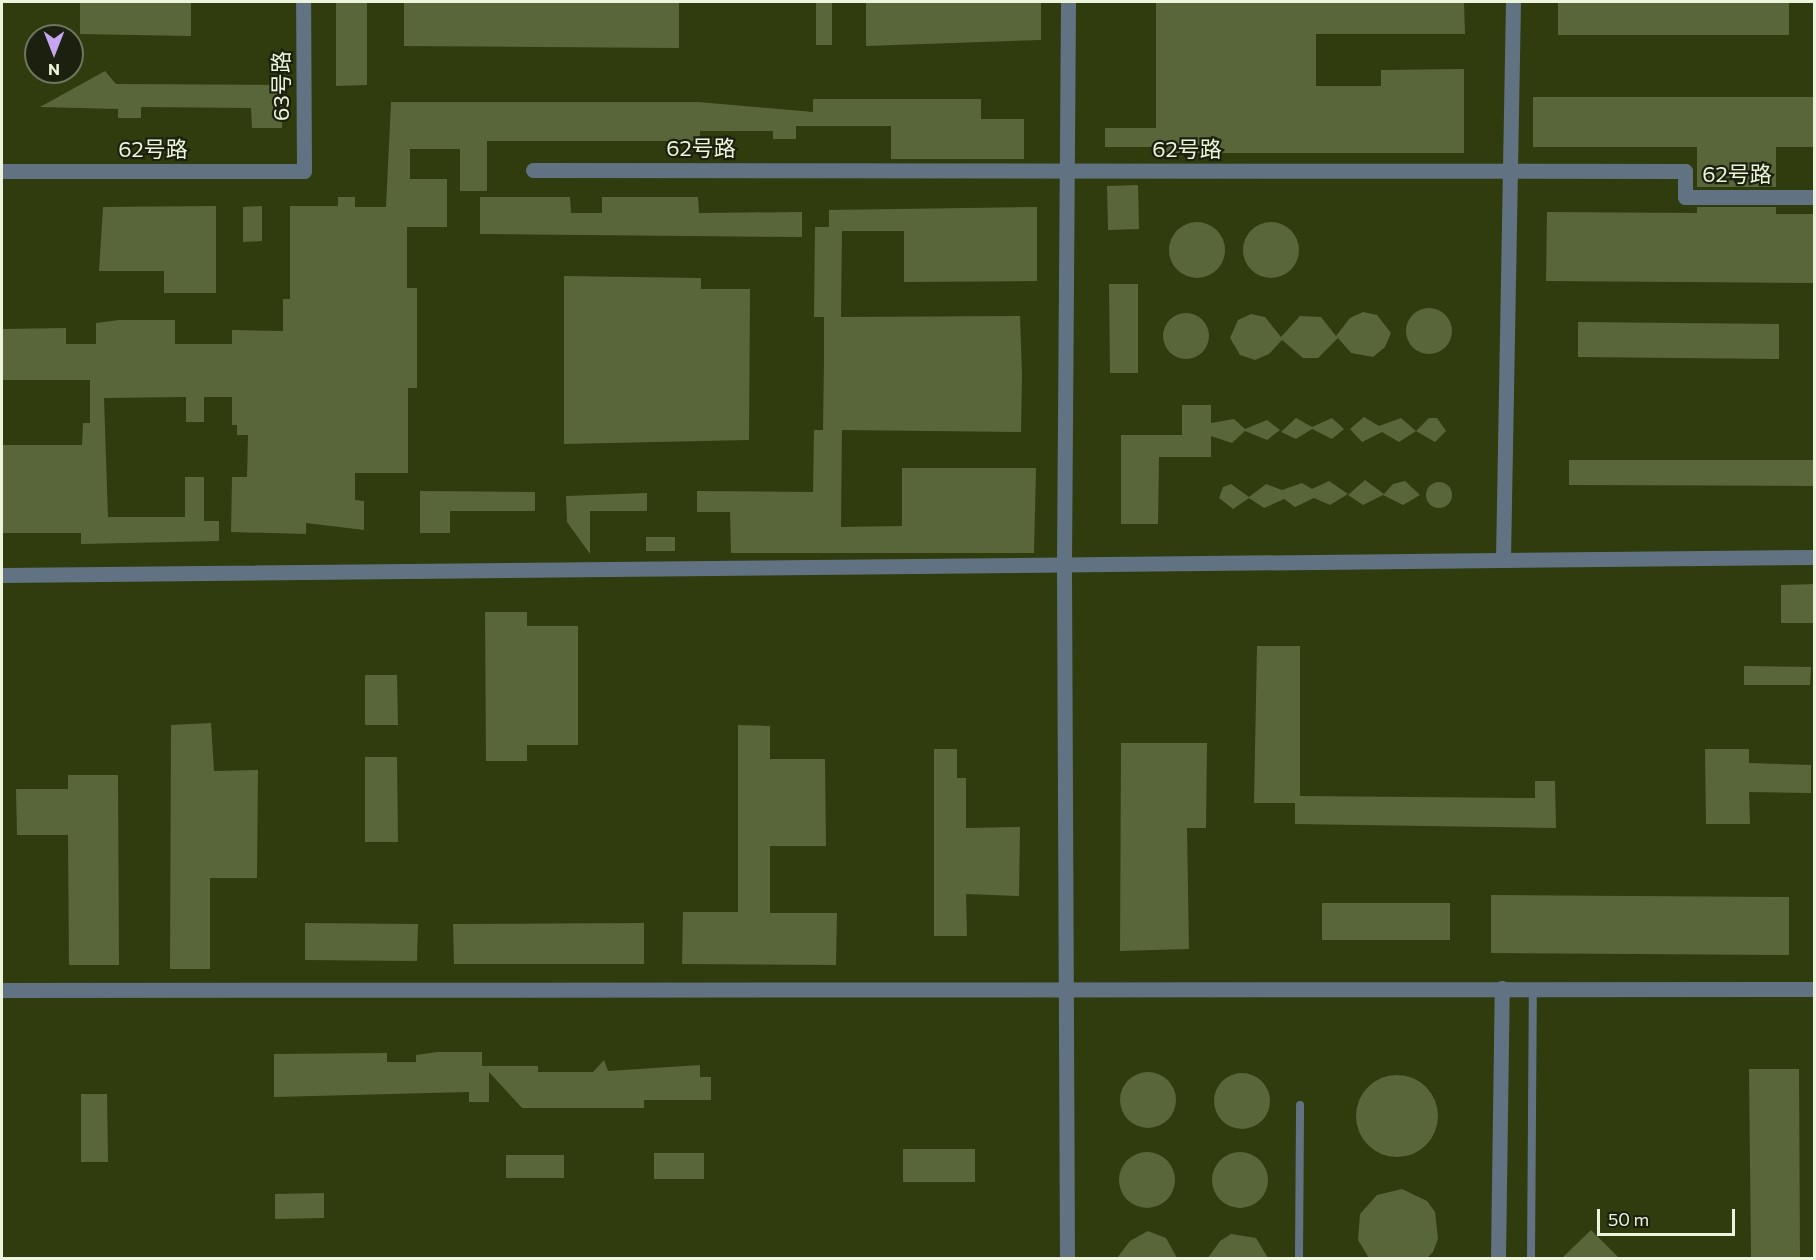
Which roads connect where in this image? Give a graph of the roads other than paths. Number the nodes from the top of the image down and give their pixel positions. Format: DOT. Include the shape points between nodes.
graph roads {
  1 [pos="303,2"];
  2 [pos="1068,2"];
  3 [pos="1513,2"];
  4 [pos="533,170"];
  5 [pos="2,171"];
  6 [pos="304,171"];
  7 [pos="1068,171"];
  8 [pos="1510,171"];
  9 [pos="1815,197"];
  10 [pos="1815,557"];
  11 [pos="1503,558"];
  12 [pos="1064,562"];
  13 [pos="2,575"];
  14 [pos="1066,986"];
  15 [pos="1502,988"];
  16 [pos="1533,988"];
  17 [pos="1815,988"];
  18 [pos="2,990"];
  19 [pos="1300,1106"];
  20 [pos="1067,1258"];
  21 [pos="1299,1258"];
  22 [pos="1498,1258"];
  23 [pos="1531,1258"];
  1 -- 6 [label="street, 63号路"];
  2 -- 7 [label="street"];
  3 -- 8 [label="street"];
  4 -- 7 [label="street, 62号路"];
  5 -- 6 [label="street, 62号路"];
  7 -- 8 [label="street, 62号路"];
  7 -- 12 [label="street"];
  8 -- 9 [label="street, 62号路" via="1685,171 1685,197"];
  8 -- 11 [label="street"];
  10 -- 11 [label="street"];
  11 -- 12 [label="street"];
  12 -- 13 [label="street"];
  12 -- 14 [label="street"];
  14 -- 15 [label="street"];
  14 -- 18 [label="street"];
  14 -- 20 [label="street"];
  15 -- 16 [label="street"];
  15 -- 22 [label="street"];
  16 -- 17 [label="street"];
  16 -- 23 [label="lane"];
  19 -- 21 [label="lane"];
}
